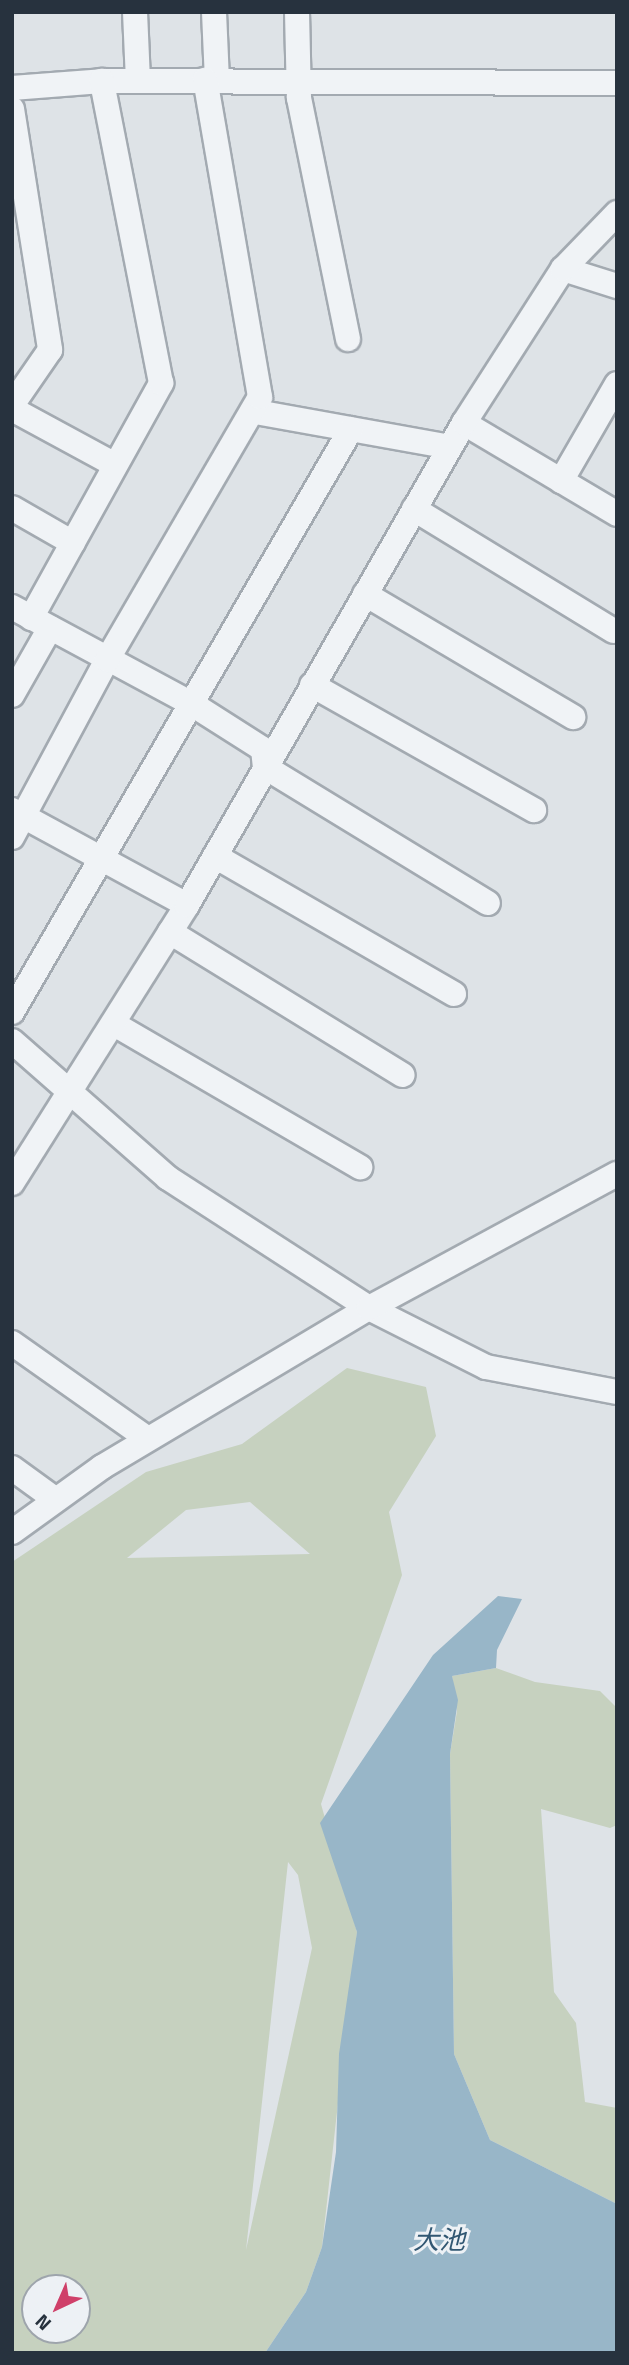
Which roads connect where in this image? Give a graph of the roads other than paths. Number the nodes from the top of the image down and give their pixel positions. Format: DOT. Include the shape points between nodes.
graph roads {
  1 [pos="135,12"];
  2 [pos="214,12"];
  3 [pos="297,12"];
  4 [pos="211,80"];
  5 [pos="298,80"];
  6 [pos="102,81"];
  7 [pos="138,81"];
  8 [pos="617,83"];
  9 [pos="12,88"];
  10 [pos="12,110"];
  11 [pos="617,213"];
  12 [pos="563,269"];
  13 [pos="617,286"];
  14 [pos="348,339"];
  15 [pos="617,384"];
  16 [pos="12,407"];
  17 [pos="256,412"];
  18 [pos="464,423"];
  19 [pos="351,429"];
  20 [pos="450,447"];
  21 [pos="116,465"];
  22 [pos="561,481"];
  23 [pos="12,508"];
  24 [pos="414,509"];
  25 [pos="617,514"];
  26 [pos="73,542"];
  27 [pos="365,594"];
  28 [pos="31,618"];
  29 [pos="614,631"];
  30 [pos="107,660"];
  31 [pos="312,685"];
  32 [pos="12,695"];
  33 [pos="192,704"];
  34 [pos="573,717"];
  35 [pos="265,767"];
  36 [pos="534,810"];
  37 [pos="16,821"];
  38 [pos="215,856"];
  39 [pos="104,860"];
  40 [pos="488,903"];
  41 [pos="187,905"];
  42 [pos="170,932"];
  43 [pos="454,994"];
  44 [pos="12,1012"];
  45 [pos="114,1024"];
  46 [pos="12,1041"];
  47 [pos="402,1074"];
  48 [pos="72,1092"];
  49 [pos="360,1167"];
  50 [pos="617,1174"];
  51 [pos="12,1183"];
  52 [pos="369,1308"];
  53 [pos="12,1343"];
  54 [pos="617,1392"];
  55 [pos="148,1439"];
  56 [pos="12,1468"];
  57 [pos="56,1500"];
  58 [pos="18,1524"];
  1 -- 7 [label="street"];
  2 -- 4 [label="street"];
  3 -- 5 [label="street"];
  4 -- 5 [label="street"];
  4 -- 7 [label="street"];
  4 -- 17 [label="street" via="257,362"];
  5 -- 8 [label="street"];
  5 -- 14 [label="street"];
  6 -- 7 [label="street"];
  6 -- 9 [label="street"];
  6 -- 21 [label="street" via="161,383"];
  10 -- 16 [label="street" via="50,350"];
  11 -- 12 [label="street"];
  12 -- 13 [label="street"];
  12 -- 18 [label="street"];
  15 -- 22 [label="street"];
  16 -- 21 [label="street"];
  17 -- 19 [label="street"];
  17 -- 30 [label="street"];
  18 -- 20 [label="street"];
  18 -- 22 [label="street"];
  19 -- 20 [label="street"];
  19 -- 33 [label="street"];
  20 -- 24 [label="street"];
  21 -- 26 [label="street"];
  22 -- 25 [label="street"];
  23 -- 26 [label="street"];
  24 -- 27 [label="street"];
  24 -- 29 [label="street"];
  26 -- 28 [label="street"];
  27 -- 31 [label="street"];
  27 -- 34 [label="street"];
  28 -- 30 [label="street"];
  28 -- 32 [label="street"];
  30 -- 33 [label="street"];
  30 -- 37 [label="street"];
  31 -- 35 [label="street"];
  31 -- 36 [label="street"];
  33 -- 35 [label="street" via="263,749"];
  33 -- 39 [label="street"];
  35 -- 38 [label="street"];
  35 -- 40 [label="street"];
  37 -- 39 [label="street"];
  38 -- 41 [label="street"];
  38 -- 43 [label="street"];
  39 -- 41 [label="street"];
  39 -- 44 [label="street"];
  41 -- 42 [label="street"];
  42 -- 45 [label="street"];
  42 -- 47 [label="street"];
  45 -- 48 [label="street"];
  45 -- 49 [label="street"];
  46 -- 48 [label="street"];
  48 -- 51 [label="street"];
  48 -- 52 [label="street" via="168,1178"];
  50 -- 52 [label="street"];
  52 -- 54 [label="street" via="486,1367"];
  52 -- 55 [label="street"];
  53 -- 55 [label="street"];
  55 -- 57 [label="street"];
  56 -- 57 [label="street"];
  57 -- 58 [label="street"];
}
